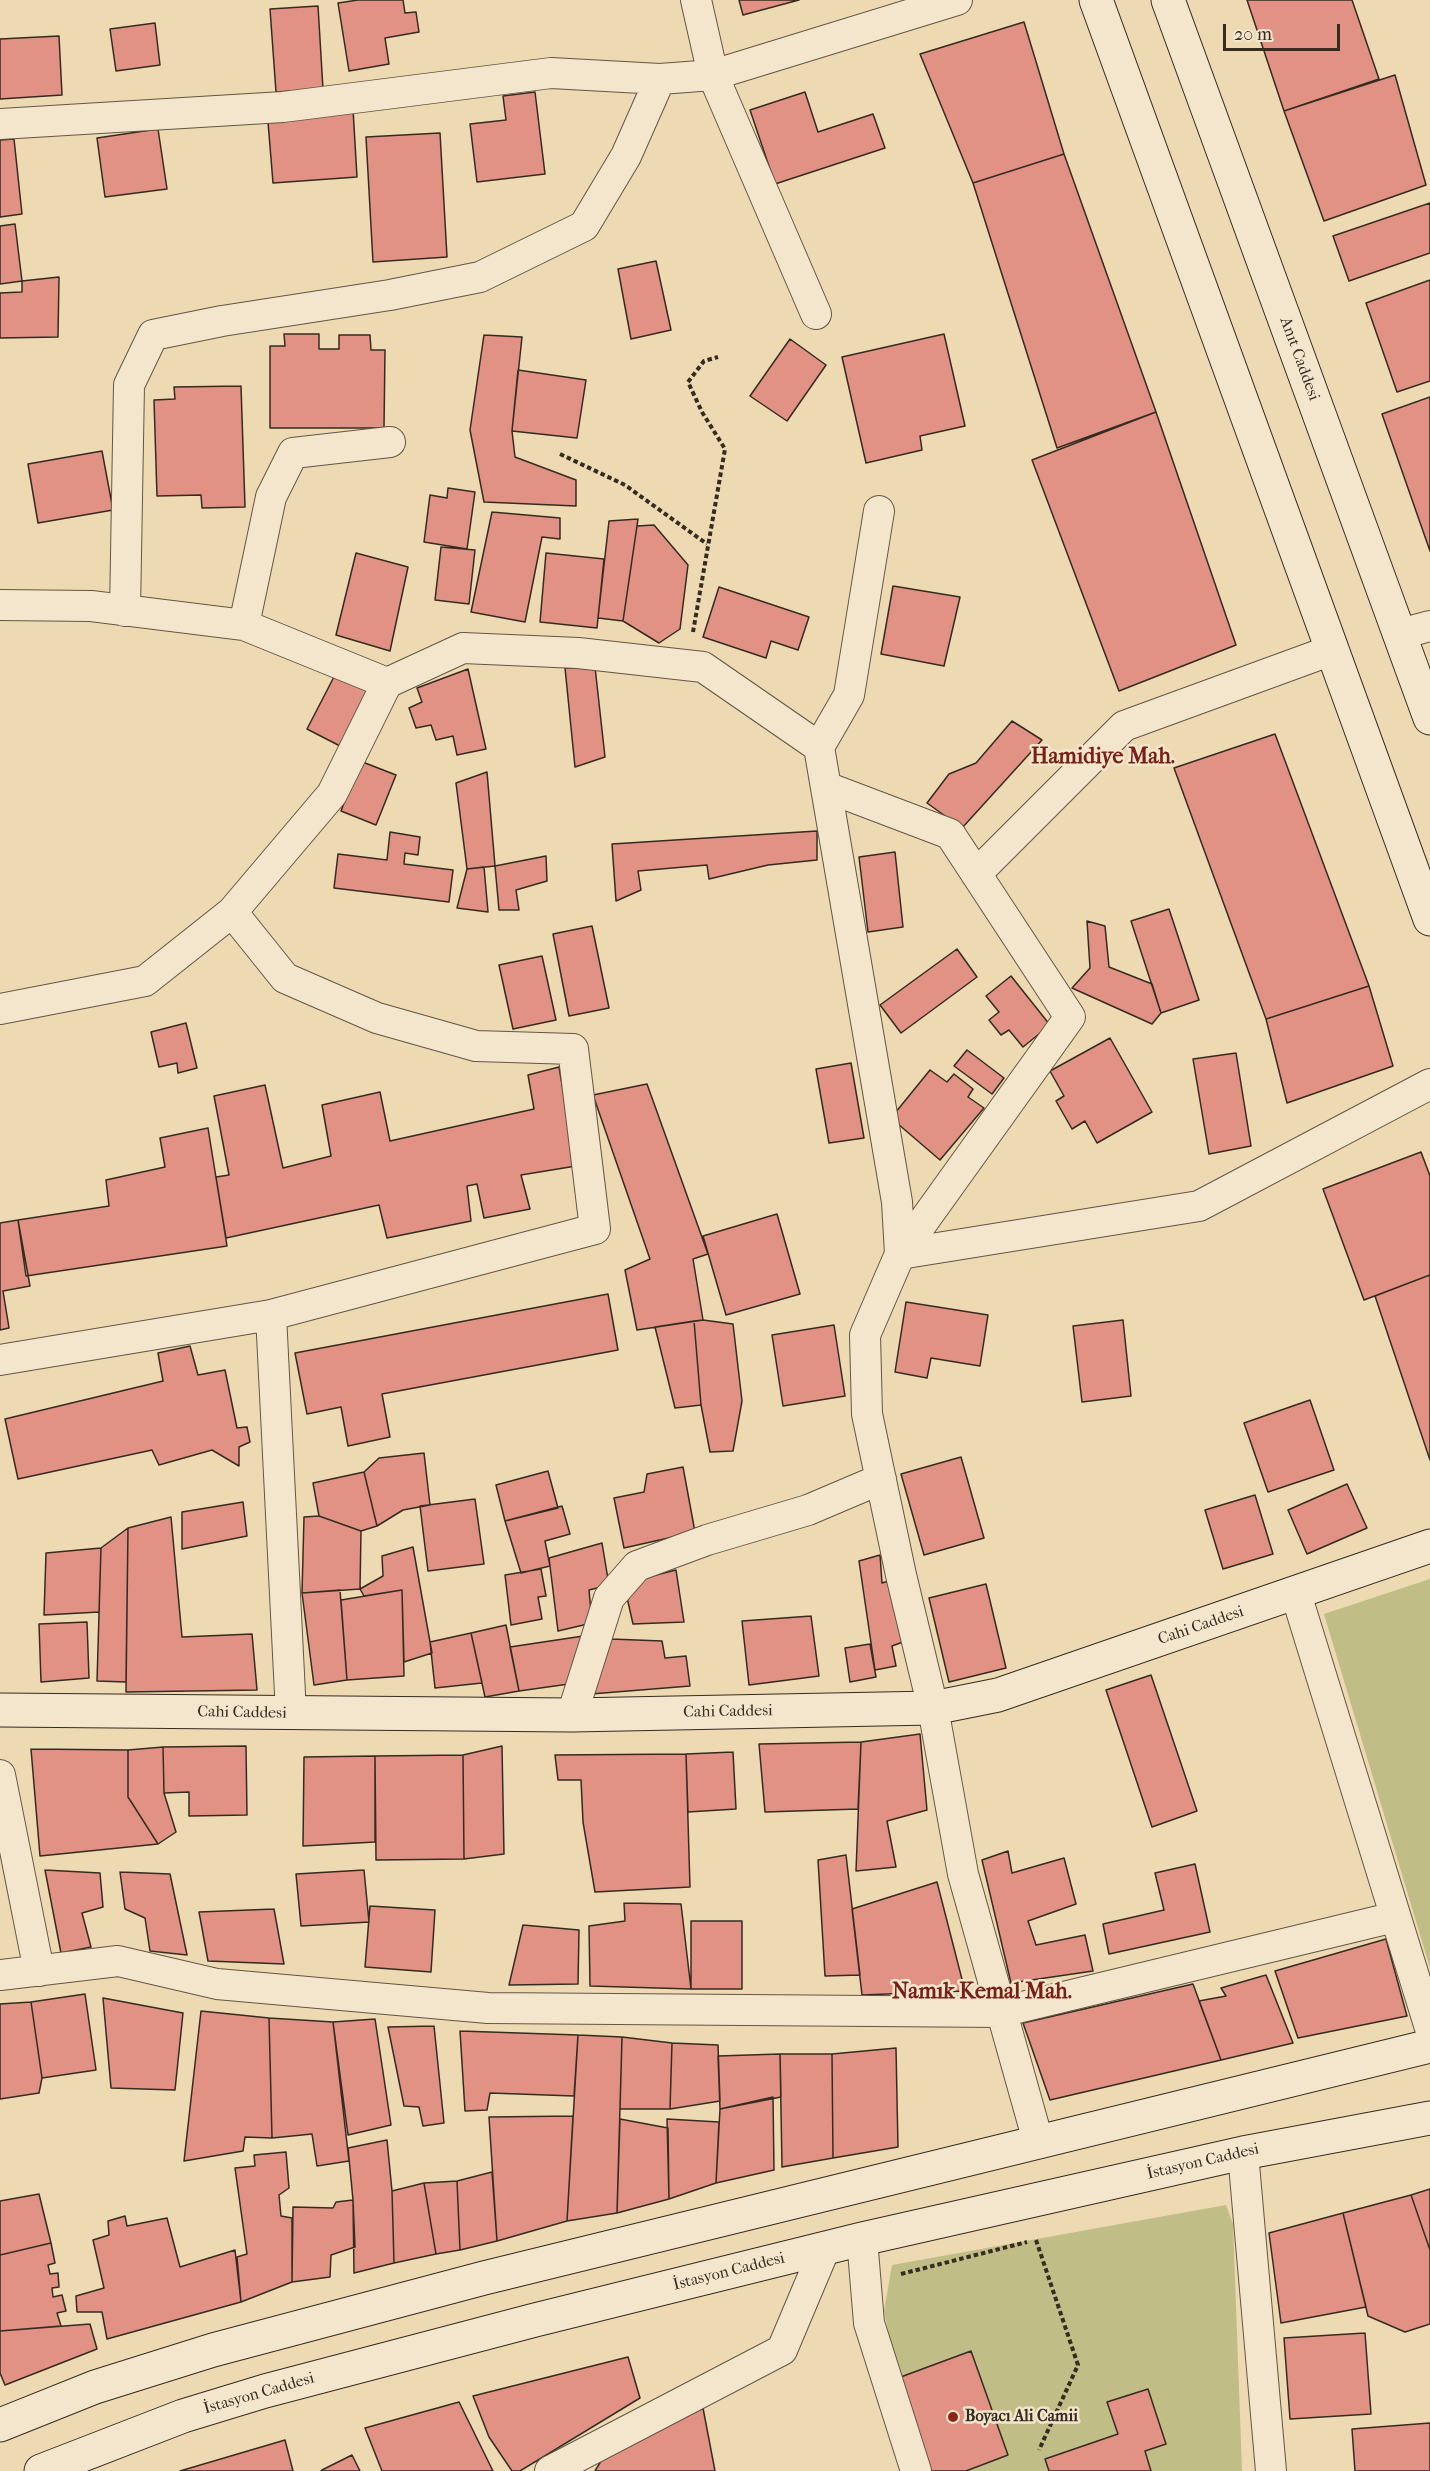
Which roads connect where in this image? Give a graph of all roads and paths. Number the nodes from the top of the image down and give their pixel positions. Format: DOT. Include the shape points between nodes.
graph roads {
  1 [pos="696,0"];
  2 [pos="957,0"];
  3 [pos="1096,0"];
  4 [pos="1168,0"];
  5 [pos="713,75"];
  6 [pos="660,80"];
  7 [pos="0,124"];
  8 [pos="816,314"];
  9 [pos="718,357"];
  10 [pos="390,442"];
  11 [pos="560,454"];
  12 [pos="879,511"];
  13 [pos="707,544"];
  14 [pos="0,605"];
  15 [pos="125,611"];
  16 [pos="244,625"];
  17 [pos="1415,630"];
  18 [pos="1332,650"];
  19 [pos="687,665"];
  20 [pos="387,683"];
  21 [pos="1430,718"];
  22 [pos="819,747"];
  23 [pos="826,787"];
  24 [pos="976,874"];
  25 [pos="232,912"];
  26 [pos="1430,919"];
  27 [pos="0,1009"];
  28 [pos="1430,1084"];
  29 [pos="900,1254"];
  30 [pos="271,1315"];
  31 [pos="0,1360"];
  32 [pos="881,1479"];
  33 [pos="1430,1546"];
  34 [pos="1296,1594"];
  35 [pos="933,1708"];
  36 [pos="0,1710"];
  37 [pos="291,1714"];
  38 [pos="572,1715"];
  39 [pos="0,1775"];
  40 [pos="1395,1917"];
  41 [pos="39,1971"];
  42 [pos="0,1976"];
  43 [pos="1001,2012"];
  44 [pos="1430,2028"];
  45 [pos="1430,2046"];
  46 [pos="1430,2118"];
  47 [pos="1038,2141"];
  48 [pos="1243,2153"];
  49 [pos="862,2239"];
  50 [pos="1036,2240"];
  51 [pos="825,2248"];
  52 [pos="0,2425"];
  53 [pos="1039,2450"];
  54 [pos="40,2471"];
  55 [pos="550,2471"];
  56 [pos="916,2471"];
  57 [pos="1270,2471"];
  1 -- 5 [label="street"];
  2 -- 5 [label="street"];
  3 -- 18 [label="main road"];
  4 -- 17 [label="main road, Anıt Caddesi"];
  5 -- 6 [label="street"];
  5 -- 8 [label="street"];
  6 -- 7 [label="street" via="551,73 283,106"];
  6 -- 15 [label="street" via="626,156 584,226 480,277 153,335 129,385"];
  9 -- 13 [label="path" via="704,361 688,382 725,449"];
  10 -- 16 [label="street" via="293,453 272,497"];
  11 -- 13 [label="path" via="625,485"];
  12 -- 22 [label="street" via="849,694"];
  13 -- 19 [label="path"];
  14 -- 15 [label="street" via="91,606"];
  15 -- 16 [label="street"];
  16 -- 20 [label="street"];
  17 -- 21 [label="main road, Anıt Caddesi"];
  18 -- 24 [label="street" via="1124,726"];
  18 -- 26 [label="main road"];
  19 -- 20 [label="street" via="578,653 463,648"];
  19 -- 22 [label="street" via="703,667"];
  20 -- 25 [label="street" via="332,794"];
  22 -- 23 [label="street"];
  23 -- 24 [label="street" via="950,834"];
  23 -- 29 [label="street" via="897,1202"];
  24 -- 29 [label="street" via="1070,1017"];
  25 -- 27 [label="street" via="146,981"];
  25 -- 30 [label="street" via="285,978 377,1018 476,1046 573,1049 596,1229"];
  28 -- 29 [label="street" via="1198,1206"];
  29 -- 32 [label="street" via="865,1335 867,1414"];
  30 -- 31 [label="street"];
  30 -- 37 [label="street"];
  32 -- 35 [label="street"];
  32 -- 38 [label="street" via="808,1510 637,1566 609,1598"];
  33 -- 34 [label="main road, Cahi Caddesi"];
  34 -- 35 [label="main road, Cahi Caddesi" via="998,1695"];
  34 -- 40 [label="street"];
  35 -- 38 [label="main road, Cahi Caddesi"];
  35 -- 43 [label="street" via="963,1874"];
  36 -- 37 [label="main road, Cahi Caddesi"];
  37 -- 38 [label="main road, Cahi Caddesi"];
  39 -- 41 [label="street"];
  40 -- 43 [label="street"];
  40 -- 44 [label="street"];
  41 -- 42 [label="street"];
  41 -- 43 [label="street" via="118,1961 217,1984 488,2008"];
  43 -- 47 [label="street"];
  45 -- 47 [label="main road"];
  46 -- 48 [label="main road, İstasyon Caddesi"];
  47 -- 52 [label="main road" via="484,2278 213,2350 95,2387"];
  48 -- 49 [label="main road, İstasyon Caddesi"];
  48 -- 57 [label="street"];
  49 -- 51 [label="main road, İstasyon Caddesi"];
  49 -- 56 [label="street" via="869,2323"];
  50 -- 53 [label="path" via="1078,2365"];
  51 -- 54 [label="main road, İstasyon Caddesi" via="265,2391 183,2416"];
  51 -- 55 [label="street" via="782,2350"];
}
